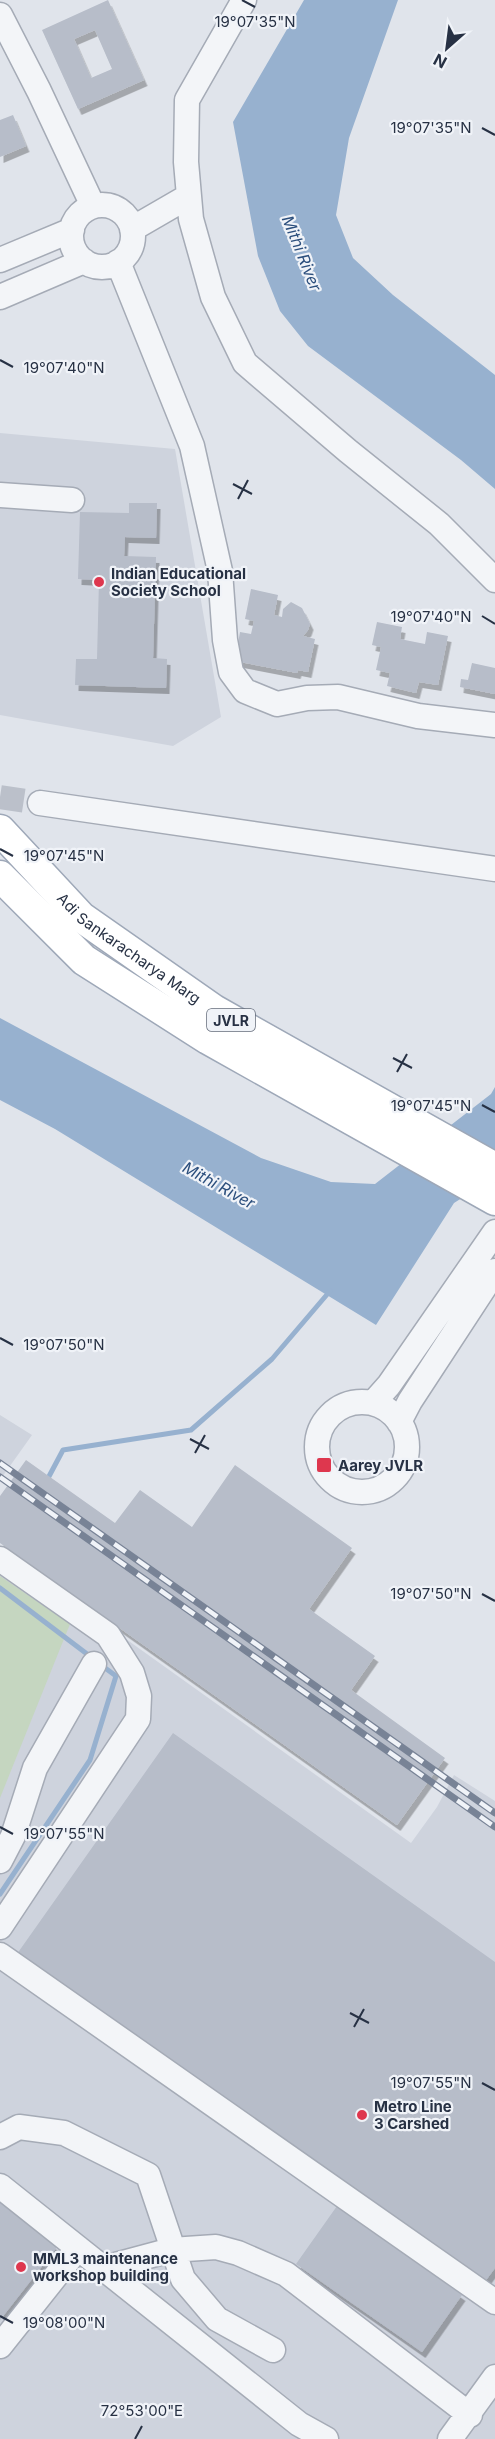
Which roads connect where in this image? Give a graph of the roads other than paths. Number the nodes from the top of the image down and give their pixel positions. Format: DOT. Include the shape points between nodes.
graph roads {
  1 [pos="234,6"];
  2 [pos="0,15"];
  3 [pos="189,196"];
  4 [pos="93,206"];
  5 [pos="132,229"];
  6 [pos="72,230"];
  7 [pos="0,260"];
  8 [pos="84,261"];
  9 [pos="118,262"];
  10 [pos="0,297"];
  11 [pos="0,495"];
  12 [pos="72,500"];
  13 [pos="495,580"];
  14 [pos="495,725"];
  15 [pos="40,803"];
  16 [pos="0,830"];
  17 [pos="495,869"];
  18 [pos="0,876"];
  19 [pos="495,1168"];
  20 [pos="495,1200"];
  21 [pos="495,1232"];
  22 [pos="495,1271"];
  23 [pos="373,1403"];
  24 [pos="399,1422"];
  25 [pos="0,1559"];
  26 [pos="94,1664"];
  27 [pos="0,1861"];
  28 [pos="0,1927"];
  29 [pos="0,1955"];
  30 [pos="0,2137"];
  31 [pos="0,2186"];
  32 [pos="78,2248"];
  33 [pos="171,2250"];
  34 [pos="104,2268"];
  35 [pos="495,2302"];
  36 [pos="0,2346"];
  37 [pos="273,2350"];
  38 [pos="495,2377"];
  39 [pos="470,2415"];
  40 [pos="326,2439"];
  41 [pos="450,2439"];
  1 -- 3 [label="lane" via="186,99"];
  2 -- 4 [label="lane"];
  3 -- 5 [label="lane"];
  3 -- 13 [label="lane" via="191,219 213,297 245,363 439,524"];
  4 -- 5 [label="lane" via="113,207"];
  4 -- 6 [label="lane" via="79,215"];
  5 -- 9 [label="lane" via="130,248"];
  6 -- 7 [label="lane"];
  6 -- 8 [label="lane" via="73,247"];
  8 -- 9 [label="lane" via="101,267"];
  8 -- 10 [label="lane"];
  9 -- 14 [label="lane" via="192,446 220,572 231,672 245,691 277,704 338,697 418,716"];
  11 -- 12 [label="lane"];
  15 -- 17 [label="lane"];
  16 -- 19 [label="main road, Adi Sankaracharya Marg / JVLR" via="81,917 214,1010"];
  18 -- 20 [label="main road, Adi Sankaracharya Marg / JVLR" via="84,960 208,1039"];
  21 -- 23 [label="lane"];
  22 -- 24 [label="lane"];
  23 -- 24 [label="lane"];
  23 -- 24 [label="lane" via="362,1401 341,1406 325,1420 317,1440 319,1462 331,1480 361,1492 372,1491 399,1473 407,1442"];
  25 -- 28 [label="lane" via="108,1635 132,1673 139,1696 138,1719"];
  26 -- 27 [label="lane" via="34,1768 13,1836"];
  29 -- 35 [label="lane"];
  30 -- 33 [label="lane" via="19,2127 64,2133 148,2175"];
  31 -- 32 [label="lane"];
  32 -- 34 [label="lane"];
  32 -- 36 [label="lane"];
  33 -- 34 [label="lane"];
  33 -- 37 [label="lane" via="183,2279 217,2319"];
  33 -- 39 [label="lane" via="216,2247 286,2274"];
  34 -- 40 [label="lane" via="298,2424"];
  38 -- 39 [label="lane"];
  39 -- 41 [label="lane"];
}
